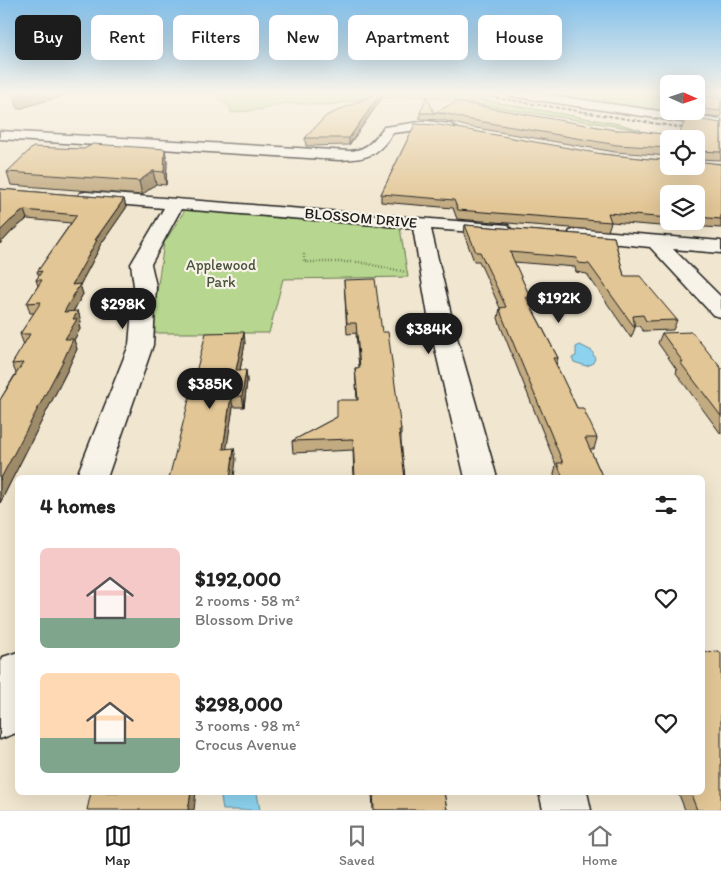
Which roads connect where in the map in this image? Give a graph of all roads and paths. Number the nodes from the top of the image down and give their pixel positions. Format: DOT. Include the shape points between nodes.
graph roads {
  1 [pos="388,131"];
  2 [pos="459,131"];
  3 [pos="463,132"];
  4 [pos="0,134"];
  5 [pos="68,195"];
  6 [pos="176,203"];
  7 [pos="421,223"];
  8 [pos="519,231"];
  9 [pos="558,234"];
  10 [pos="656,242"];
  11 [pos="721,247"];
  12 [pos="304,254"];
  13 [pos="431,274"];
  14 [pos="721,310"];
  15 [pos="92,475"];
  16 [pos="480,475"];
  17 [pos="15,679"];
  18 [pos="0,717"];
  19 [pos="564,795"];
  20 [pos="567,810"];
  1 -- 4 [label="street" via="372,152 361,156"];
  2 -- 3 [label="street"];
  5 -- 6 [label="street, BLOSSOM DRIVE"];
  6 -- 7 [label="street, BLOSSOM DRIVE"];
  6 -- 15 [label="street" via="141,264 145,286 141,345"];
  7 -- 8 [label="street, BLOSSOM DRIVE"];
  7 -- 13 [label="street"];
  9 -- 10 [label="street"];
  10 -- 11 [label="street"];
  10 -- 14 [label="street"];
  12 -- 13 [label="path" via="304,262 359,262"];
  13 -- 16 [label="street"];
  17 -- 18 [label="street"];
  19 -- 20 [label="street"];
}
